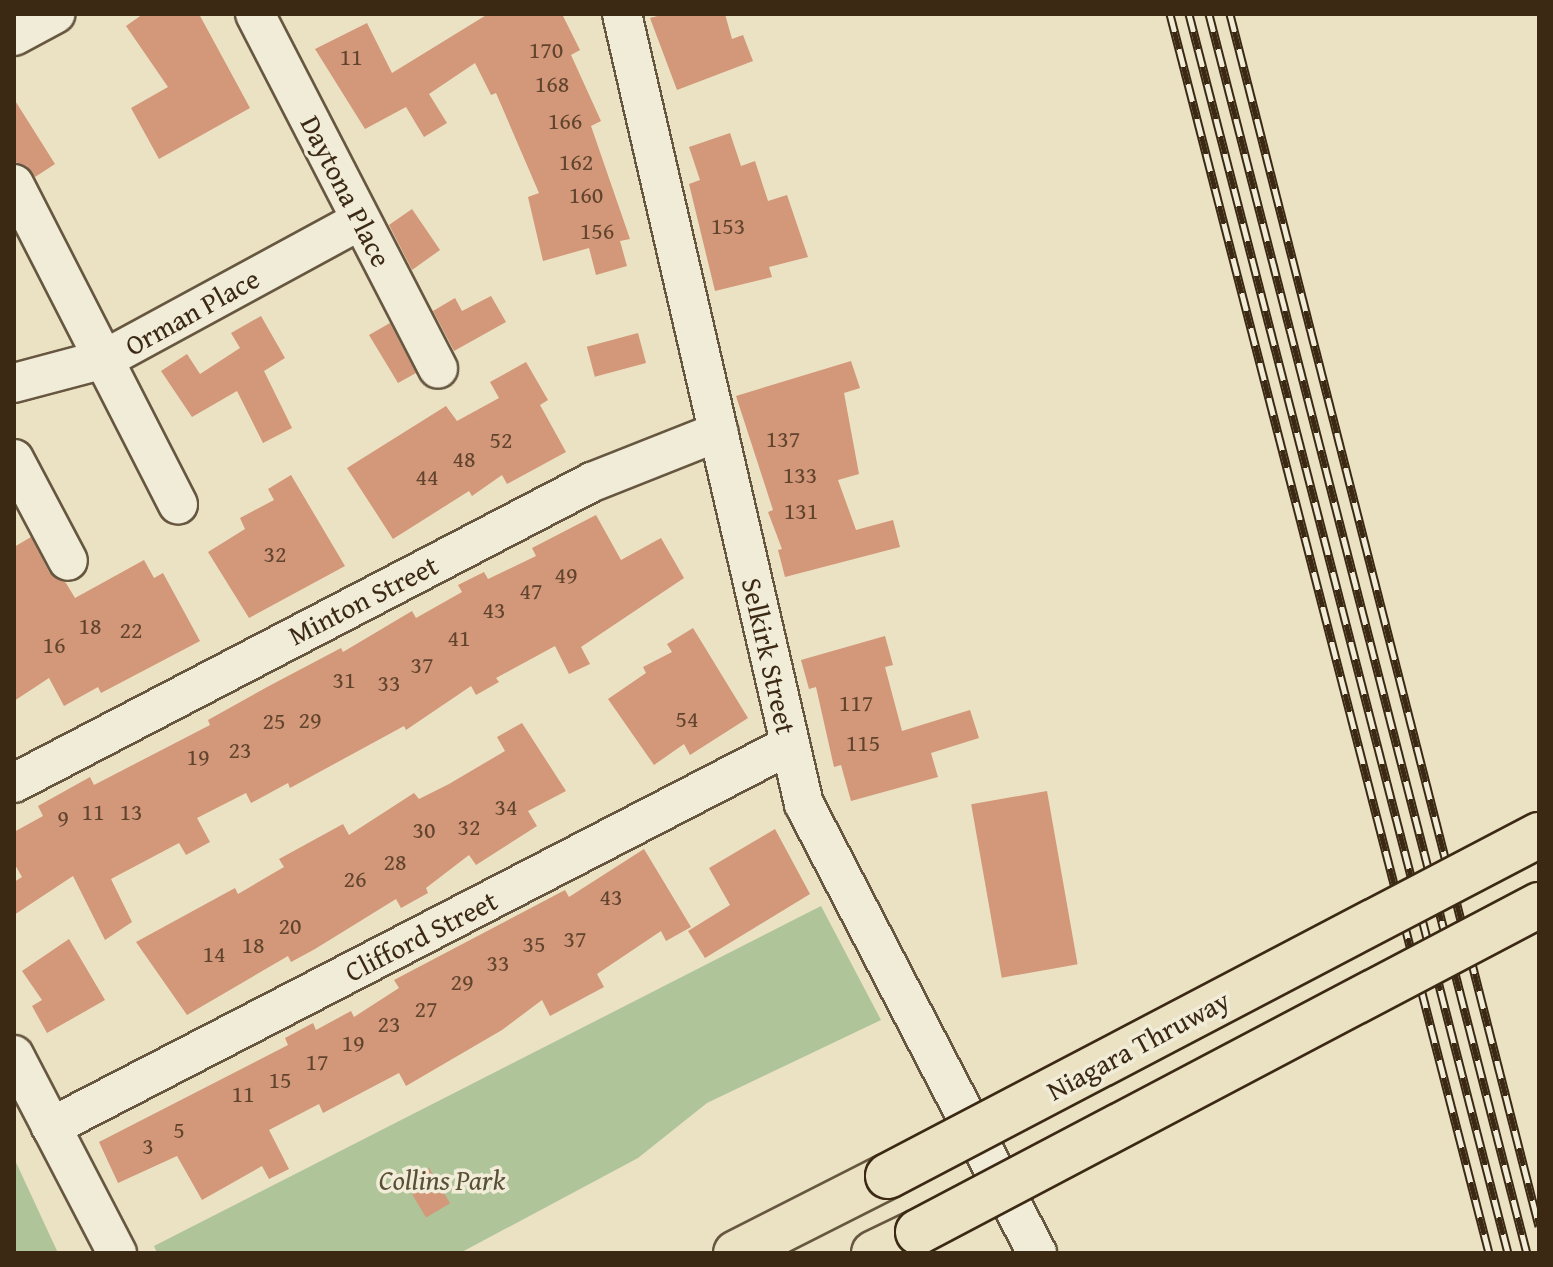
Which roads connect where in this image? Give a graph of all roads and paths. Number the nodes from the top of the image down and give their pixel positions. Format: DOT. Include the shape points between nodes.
graph roads {
  1 [pos="55,14"];
  2 [pos="255,14"];
  3 [pos="622,14"];
  4 [pos="14,36"];
  5 [pos="14,184"];
  6 [pos="361,220"];
  7 [pos="105,359"];
  8 [pos="438,368"];
  9 [pos="14,383"];
  10 [pos="718,432"];
  11 [pos="14,459"];
  12 [pos="178,504"];
  13 [pos="68,561"];
  14 [pos="790,745"];
  15 [pos="14,783"];
  16 [pos="1539,835"];
  17 [pos="1539,905"];
  18 [pos="14,1055"];
  19 [pos="51,1127"];
  20 [pos="891,1246"];
  21 [pos="117,1253"];
  22 [pos="736,1253"];
  23 [pos="1037,1253"];
  1 -- 4 [label="street"];
  2 -- 6 [label="street, Daytona Place"];
  3 -- 10 [label="street, Selkirk Street"];
  5 -- 7 [label="street"];
  6 -- 7 [label="street, Orman Place"];
  6 -- 8 [label="street, Daytona Place"];
  7 -- 9 [label="street, Orman Place"];
  7 -- 12 [label="street"];
  10 -- 14 [label="street, Selkirk Street"];
  10 -- 15 [label="street, Minton Street" via="592,482"];
  11 -- 13 [label="street"];
  14 -- 19 [label="street, Clifford Street"];
  14 -- 23 [label="street, Selkirk Street" via="804,804"];
  16 -- 22 [label="highway, Niagara Thruway, bridge"];
  17 -- 20 [label="highway, bridge"];
  18 -- 19 [label="street"];
  19 -- 21 [label="street"];
}
